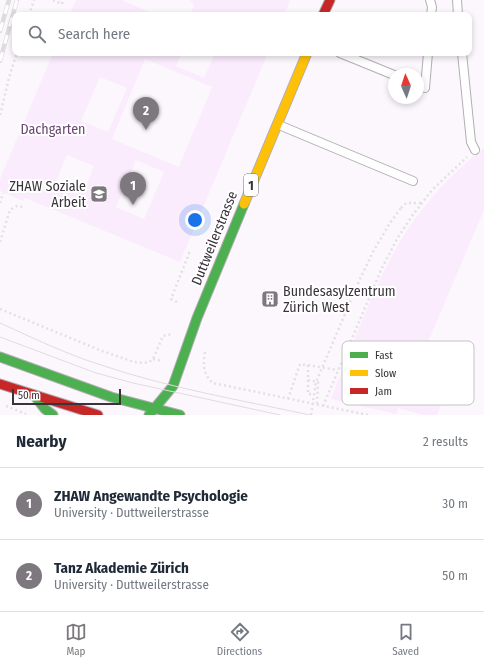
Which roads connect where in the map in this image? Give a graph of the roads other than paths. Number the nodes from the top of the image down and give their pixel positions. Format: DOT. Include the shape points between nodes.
graph roads {
  1 [pos="330,0"];
  2 [pos="430,0"];
  3 [pos="457,0"];
  4 [pos="324,12"];
  5 [pos="431,12"];
  6 [pos="458,12"];
  7 [pos="306,56"];
  8 [pos="347,56"];
  9 [pos="428,56"];
  10 [pos="462,56"];
  11 [pos="388,73"];
  12 [pos="424,88"];
  13 [pos="277,124"];
  14 [pos="475,150"];
  15 [pos="413,182"];
  16 [pos="0,357"];
  17 [pos="0,384"];
  18 [pos="34,395"];
  19 [pos="151,412"];
  20 [pos="53,415"];
  21 [pos="98,415"];
  22 [pos="180,415"];
  1 -- 4 [label="main road"];
  2 -- 5 [label="lane"];
  3 -- 6 [label="lane"];
  7 -- 13 [label="main road, Duttweilerstrasse / 1"];
  8 -- 11 [label="lane"];
  9 -- 12 [label="lane"];
  10 -- 14 [label="lane" via="471,142"];
  13 -- 15 [label="lane"];
  13 -- 19 [label="main road, Duttweilerstrasse / 1" via="197,318 173,386"];
  16 -- 19 [label="main road"];
  17 -- 18 [label="main road"];
  18 -- 20 [label="main road"];
  18 -- 21 [label="main road"];
  19 -- 22 [label="main road"];
}
